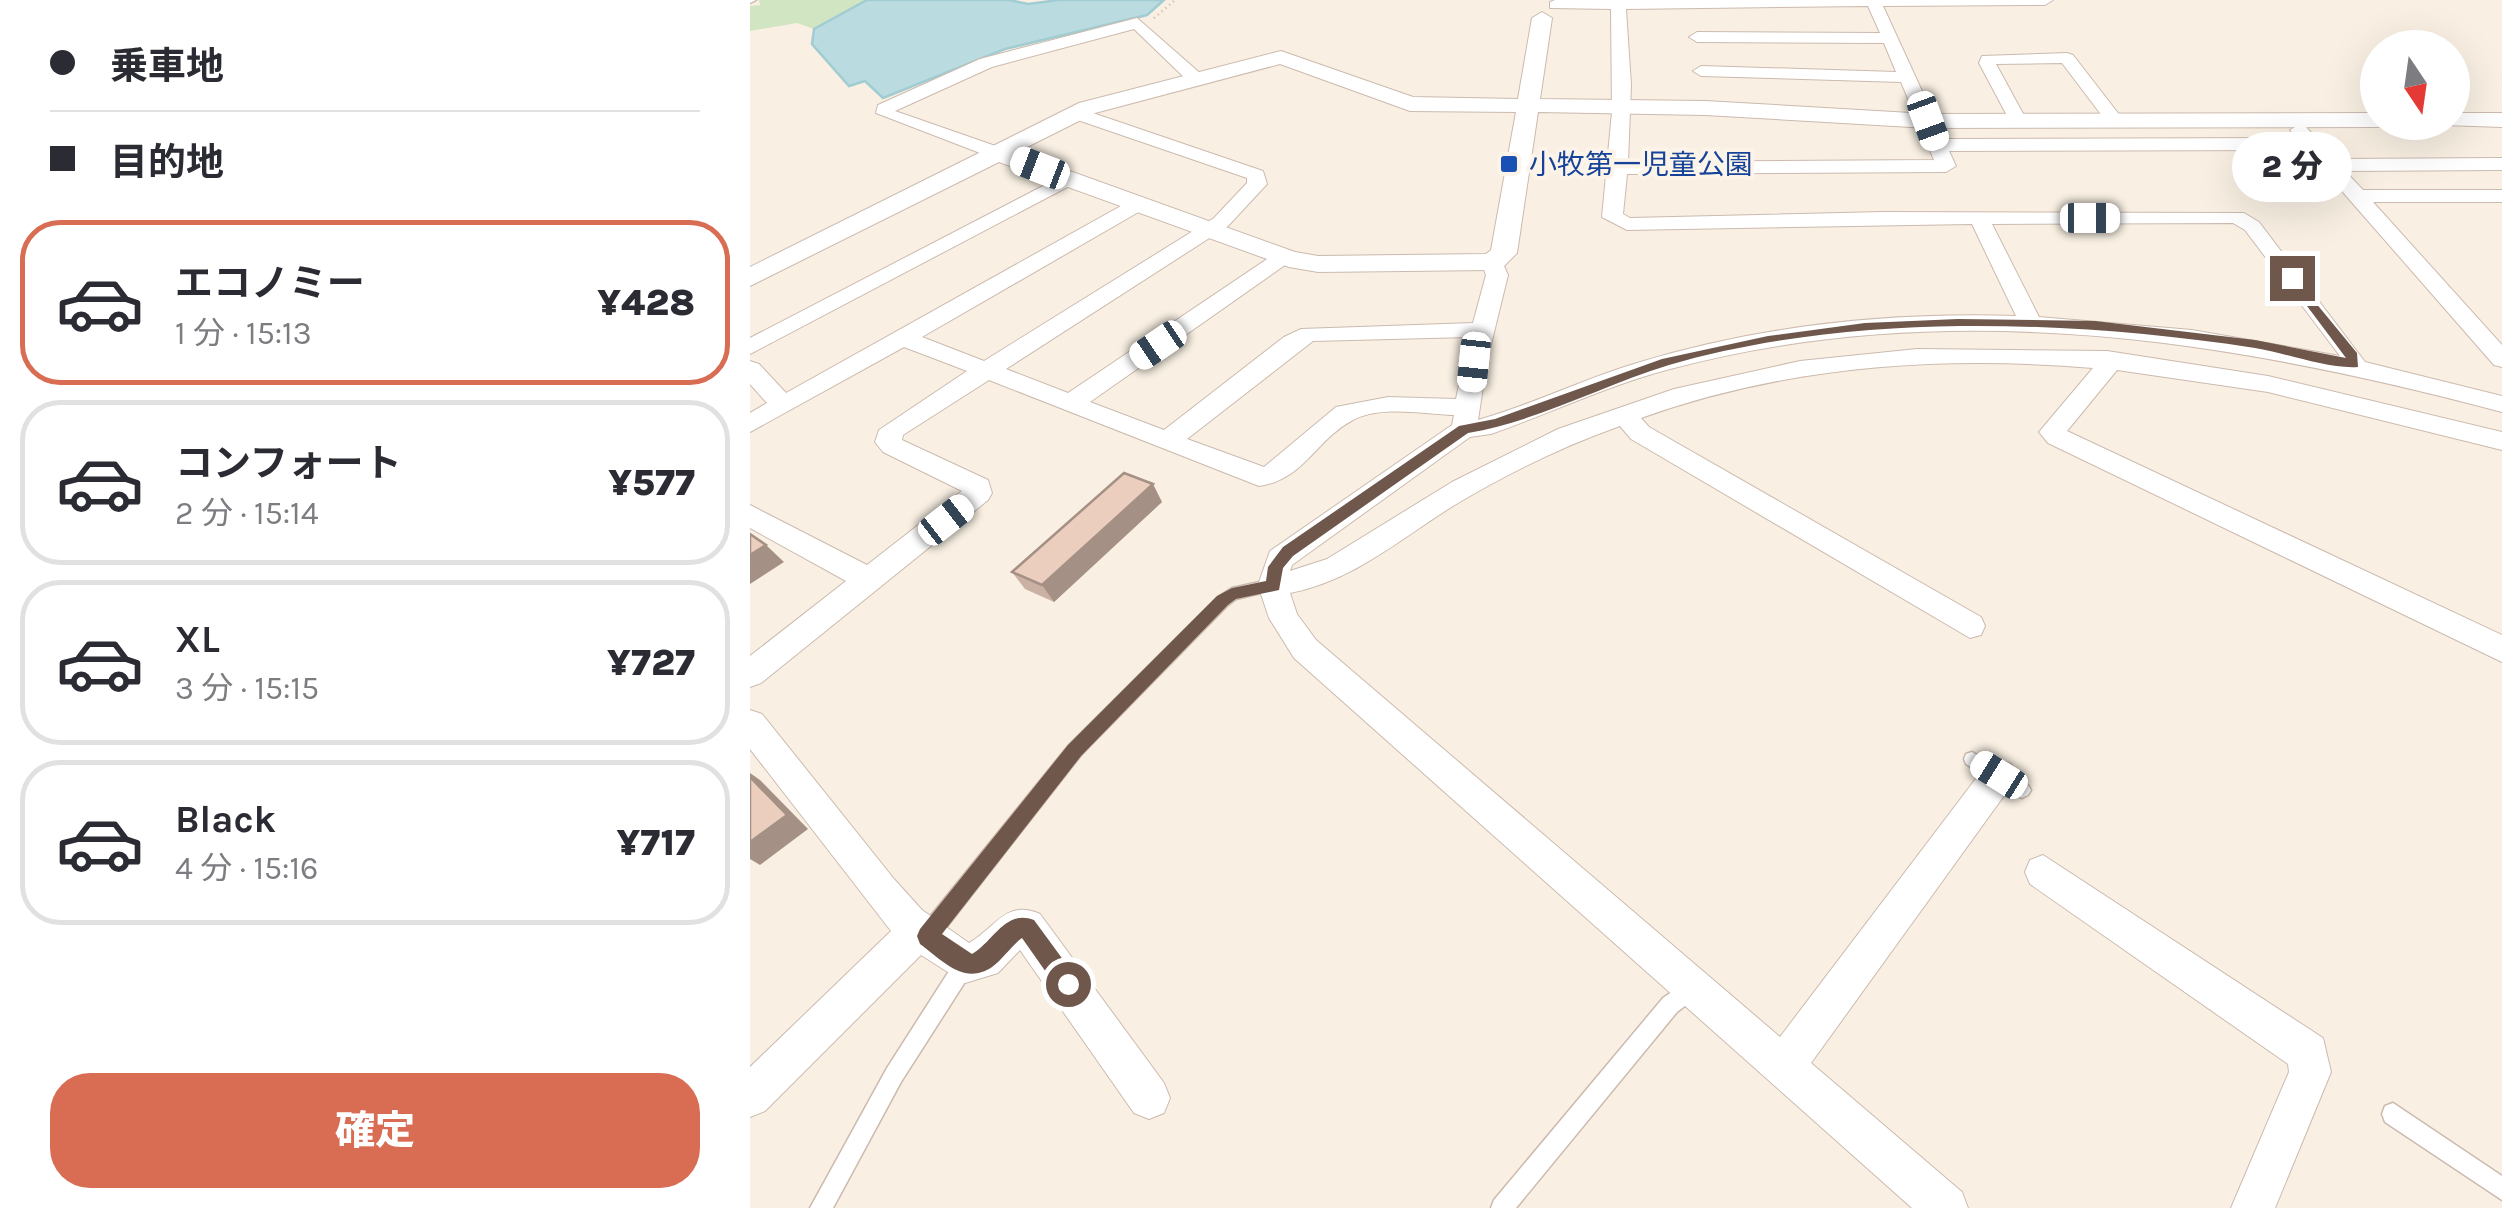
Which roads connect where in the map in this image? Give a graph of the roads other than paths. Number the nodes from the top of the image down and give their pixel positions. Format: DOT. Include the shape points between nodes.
graph roads {
  1 [pos="2045,0"];
  2 [pos="1874,2"];
  3 [pos="1693,4"];
  4 [pos="1618,6"];
  5 [pos="1554,7"];
  6 [pos="1697,36"];
  7 [pos="1890,38"];
  8 [pos="1701,72"];
  9 [pos="1908,77"];
  10 [pos="1195,78"];
  11 [pos="1527,106"];
  12 [pos="1619,107"];
  13 [pos="1705,108"];
  14 [pos="1075,113"];
  15 [pos="2290,120"];
  16 [pos="2360,120"];
  17 [pos="2470,120"];
  18 [pos="2502,120"];
  19 [pos="1928,121"];
  20 [pos="2018,121"];
  21 [pos="2114,121"];
  22 [pos="2312,144"];
  23 [pos="1936,145"];
  24 [pos="1000,154"];
  25 [pos="2502,164"];
  26 [pos="2330,165"];
  27 [pos="1618,168"];
  28 [pos="1068,179"];
  29 [pos="1857,192"];
  30 [pos="2359,196"];
  31 [pos="2502,196"];
  32 [pos="1135,206"];
  33 [pos="1979,218"];
  34 [pos="1208,230"];
  35 [pos="1284,258"];
  36 [pos="1492,262"];
  37 [pos="750,278"];
  38 [pos="2030,322"];
  39 [pos="1482,330"];
  40 [pos="901,337"];
  41 [pos="750,347"];
  42 [pos="2107,358"];
  43 [pos="2502,360"];
  44 [pos="2354,364"];
  45 [pos="750,369"];
  46 [pos="983,370"];
  47 [pos="2502,378"];
  48 [pos="2460,392"];
  49 [pos="783,404"];
  50 [pos="1070,404"];
  51 [pos="2502,404"];
  52 [pos="1623,414"];
  53 [pos="1467,418"];
  54 [pos="750,424"];
  55 [pos="2502,441"];
  56 [pos="1167,442"];
  57 [pos="750,516"];
  58 [pos="870,580"];
  59 [pos="1274,585"];
  60 [pos="1970,626"];
  61 [pos="2502,648"];
  62 [pos="750,674"];
  63 [pos="750,724"];
  64 [pos="1998,775"];
  65 [pos="2043,872"];
  66 [pos="924,933"];
  67 [pos="965,964"];
  68 [pos="1693,986"];
  69 [pos="1784,1066"];
  70 [pos="750,1096"];
  71 [pos="1149,1098"];
  72 [pos="2393,1114"];
  73 [pos="2502,1188"];
  74 [pos="821,1208"];
  75 [pos="1502,1208"];
  76 [pos="1946,1208"];
  77 [pos="2253,1208"];
  1 -- 2 [label="street"];
  2 -- 3 [label="street"];
  2 -- 7 [label="street"];
  3 -- 4 [label="street"];
  3 -- 6 [label="street"];
  4 -- 5 [label="street"];
  4 -- 12 [label="street"];
  5 -- 11 [label="street"];
  6 -- 7 [label="street"];
  6 -- 8 [label="street"];
  7 -- 9 [label="street"];
  8 -- 9 [label="street"];
  8 -- 13 [label="street"];
  9 -- 19 [label="street"];
  10 -- 11 [label="street" via="1281,57 1396,102"];
  10 -- 14 [label="street"];
  10 -- 24 [label="street" via="1136,23 986,63 884,109"];
  11 -- 12 [label="street"];
  11 -- 36 [label="street" via="1504,253"];
  12 -- 13 [label="street"];
  12 -- 27 [label="street"];
  13 -- 19 [label="street"];
  14 -- 24 [label="street"];
  14 -- 34 [label="street" via="1256,175 1257,184"];
  15 -- 16 [label="street"];
  15 -- 21 [label="street"];
  15 -- 22 [label="street"];
  17 -- 18 [label="street"];
  19 -- 20 [label="street"];
  19 -- 23 [label="street"];
  20 -- 21 [label="street"];
  20 -- 21 [label="street" via="1988,58 2066,58"];
  22 -- 23 [label="street"];
  22 -- 26 [label="street"];
  23 -- 29 [label="street" via="1946,166"];
  24 -- 28 [label="street"];
  24 -- 37 [label="street"];
  25 -- 26 [label="street"];
  26 -- 30 [label="street"];
  27 -- 29 [label="street"];
  27 -- 29 [label="street" via="1612,217 1627,224"];
  28 -- 32 [label="street"];
  28 -- 41 [label="street"];
  29 -- 33 [label="street"];
  30 -- 31 [label="street"];
  30 -- 43 [label="street"];
  32 -- 34 [label="street"];
  32 -- 40 [label="street"];
  33 -- 38 [label="street"];
  33 -- 44 [label="street" via="2243,219"];
  34 -- 35 [label="street"];
  34 -- 46 [label="street"];
  35 -- 36 [label="street" via="1318,264"];
  35 -- 50 [label="street"];
  36 -- 39 [label="street" via="1496,275"];
  38 -- 44 [label="street" via="2192,335"];
  38 -- 53 [label="street" via="1865,327 1768,340 1666,362 1497,424"];
  39 -- 53 [label="street"];
  39 -- 56 [label="street" via="1310,334"];
  40 -- 46 [label="street"];
  40 -- 49 [label="street"];
  42 -- 52 [label="street" via="1983,354 1844,364 1727,384"];
  42 -- 55 [label="street" via="2275,382"];
  42 -- 61 [label="street" via="2052,432 2056,437"];
  44 -- 48 [label="street"];
  45 -- 49 [label="street"];
  46 -- 50 [label="street"];
  46 -- 58 [label="street" via="902,422 888,442 978,487 978,493"];
  47 -- 48 [label="street" via="2475,378"];
  48 -- 51 [label="street"];
  49 -- 54 [label="street"];
  50 -- 56 [label="street"];
  52 -- 59 [label="street" via="1496,469 1337,570"];
  52 -- 60 [label="street" via="1640,433"];
  53 -- 56 [label="street" via="1372,408 1343,414 1267,478"];
  53 -- 59 [label="street" via="1288,552 1276,567"];
  57 -- 58 [label="street"];
  58 -- 62 [label="street"];
  59 -- 66 [label="lane" via="1222,600 1075,750"];
  59 -- 68 [label="street" via="1284,620 1305,648"];
  63 -- 66 [label="street" via="881,892"];
  64 -- 69 [label="street"];
  65 -- 77 [label="street" via="2308,1053 2310,1072"];
  66 -- 67 [label="street"];
  66 -- 70 [label="street"];
  67 -- 71 [label="street" via="978,964 1016,928 1027,927"];
  67 -- 74 [label="lane" via="894,1074"];
  68 -- 69 [label="street"];
  68 -- 75 [label="lane" via="1670,1005"];
  69 -- 76 [label="street"];
  72 -- 73 [label="lane"];
}
